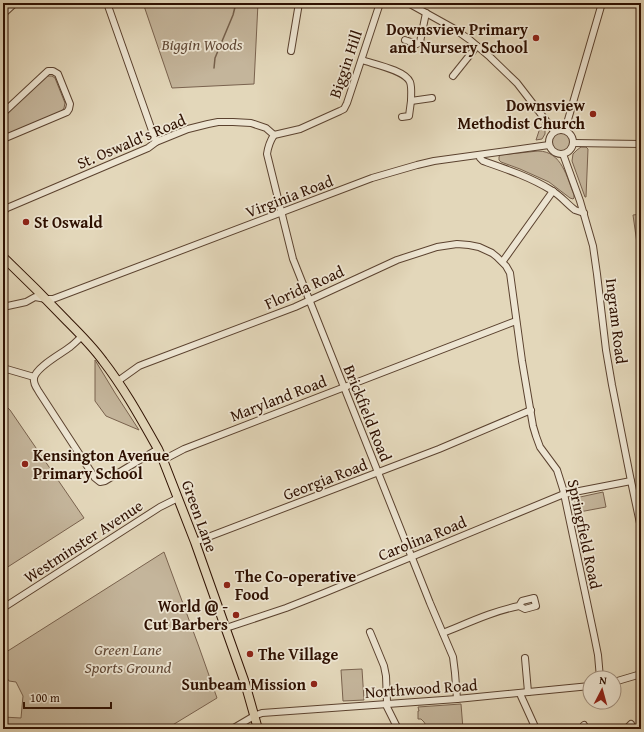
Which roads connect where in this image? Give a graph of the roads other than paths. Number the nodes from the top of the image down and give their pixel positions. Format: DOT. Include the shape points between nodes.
graph roads {
  1 [pos="15,3"];
  2 [pos="107,3"];
  3 [pos="299,3"];
  4 [pos="380,3"];
  5 [pos="408,3"];
  6 [pos="602,3"];
  7 [pos="426,13"];
  8 [pos="3,14"];
  9 [pos="405,40"];
  10 [pos="477,46"];
  11 [pos="290,51"];
  12 [pos="362,60"];
  13 [pos="453,76"];
  14 [pos="432,98"];
  15 [pos="411,101"];
  16 [pos="3,113"];
  17 [pos="402,117"];
  18 [pos="565,130"];
  19 [pos="554,131"];
  20 [pos="274,135"];
  21 [pos="3,139"];
  22 [pos="156,142"];
  23 [pos="573,143"];
  24 [pos="641,144"];
  25 [pos="549,145"];
  26 [pos="563,154"];
  27 [pos="480,155"];
  28 [pos="553,190"];
  29 [pos="3,212"];
  30 [pos="584,212"];
  31 [pos="281,213"];
  32 [pos="3,257"];
  33 [pos="502,261"];
  34 [pos="46,299"];
  35 [pos="310,301"];
  36 [pos="3,307"];
  37 [pos="516,321"];
  38 [pos="82,336"];
  39 [pos="3,368"];
  40 [pos="34,377"];
  41 [pos="118,382"];
  42 [pos="344,387"];
  43 [pos="531,410"];
  44 [pos="158,449"];
  45 [pos="163,460"];
  46 [pos="378,472"];
  47 [pos="630,481"];
  48 [pos="564,494"];
  49 [pos="178,498"];
  50 [pos="641,528"];
  51 [pos="195,542"];
  52 [pos="412,557"];
  53 [pos="519,606"];
  54 [pos="3,608"];
  55 [pos="226,628"];
  56 [pos="370,632"];
  57 [pos="443,633"];
  58 [pos="524,658"];
  59 [pos="599,670"];
  60 [pos="641,674"];
  61 [pos="622,680"];
  62 [pos="582,687"];
  63 [pos="528,692"];
  64 [pos="521,693"];
  65 [pos="457,699"];
  66 [pos="387,704"];
  67 [pos="254,716"];
  68 [pos="631,724"];
  69 [pos="232,729"];
  70 [pos="258,729"];
  71 [pos="398,729"];
  72 [pos="536,729"];
  73 [pos="626,729"];
  1 -- 8 [label="street"];
  2 -- 22 [label="street"];
  3 -- 11 [label="street"];
  4 -- 12 [label="street, Biggin Hill"];
  5 -- 7 [label="street"];
  6 -- 18 [label="street"];
  7 -- 9 [label="street" via="420,42 417,44"];
  7 -- 10 [label="street" via="453,28"];
  10 -- 13 [label="street"];
  10 -- 19 [label="street" via="518,84"];
  12 -- 15 [label="street" via="406,76 410,83"];
  12 -- 20 [label="street, Biggin Hill" via="344,109 300,129"];
  14 -- 15 [label="street"];
  15 -- 17 [label="street" via="409,116"];
  16 -- 21 [label="street" via="48,71 58,74 70,104 67,112"];
  18 -- 19 [label="street"];
  18 -- 23 [label="street" via="571,135"];
  19 -- 25 [label="street" via="550,135"];
  20 -- 22 [label="street, St. Oswald's Road" via="260,125 226,122 198,126"];
  20 -- 31 [label="street, Brickfield Road" via="267,154"];
  22 -- 29 [label="street, St. Oswald's Road" via="148,148 7,208"];
  23 -- 24 [label="street"];
  23 -- 26 [label="street" via="571,150"];
  25 -- 26 [label="street" via="553,152"];
  25 -- 27 [label="street, Virginia Road"];
  26 -- 30 [label="street, Ingram Road"];
  27 -- 28 [label="street" via="483,161"];
  27 -- 31 [label="street, Virginia Road" via="394,171"];
  28 -- 30 [label="street" via="576,210"];
  28 -- 33 [label="street"];
  30 -- 47 [label="street, Ingram Road" via="593,246 611,378"];
  31 -- 34 [label="street, Virginia Road" via="53,299"];
  31 -- 35 [label="street, Brickfield Road" via="293,259"];
  32 -- 34 [label="main road, Green Lane"];
  33 -- 35 [label="street, Florida Road" via="492,253 474,246 457,244 437,247 397,260"];
  33 -- 37 [label="street, Springfield Road" via="510,273"];
  34 -- 36 [label="street, Virginia Road" via="35,297 26,302"];
  34 -- 38 [label="main road, Green Lane"];
  35 -- 41 [label="street, Florida Road" via="139,366"];
  35 -- 42 [label="street, Brickfield Road"];
  37 -- 42 [label="street, Maryland Road"];
  37 -- 43 [label="street, Springfield Road"];
  38 -- 40 [label="street" via="39,368"];
  38 -- 41 [label="main road, Green Lane"];
  39 -- 40 [label="street"];
  40 -- 44 [label="street" via="36,388 97,480 108,480"];
  41 -- 44 [label="main road, Green Lane"];
  42 -- 45 [label="street, Maryland Road" via="184,449"];
  42 -- 46 [label="street, Brickfield Road"];
  43 -- 46 [label="street, Georgia Road"];
  43 -- 48 [label="street, Springfield Road" via="538,441 557,470"];
  44 -- 45 [label="main road, Green Lane"];
  45 -- 49 [label="main road, Green Lane"];
  46 -- 51 [label="street, Georgia Road"];
  46 -- 52 [label="street, Brickfield Road"];
  47 -- 48 [label="street, Carolina Road"];
  47 -- 50 [label="street, Ingram Road"];
  48 -- 52 [label="street, Carolina Road"];
  48 -- 59 [label="street, Springfield Road"];
  49 -- 51 [label="main road, Green Lane"];
  49 -- 54 [label="street, Westminster Avenue"];
  51 -- 55 [label="main road, Green Lane"];
  52 -- 55 [label="street, Carolina Road" via="286,608"];
  52 -- 57 [label="street, Brickfield Road"];
  53 -- 57 [label="street" via="484,616"];
  55 -- 67 [label="main road, Green Lane"];
  56 -- 66 [label="street" via="384,666"];
  57 -- 65 [label="street, Brickfield Road" via="454,662"];
  58 -- 63 [label="street"];
  60 -- 61 [label="street"];
  62 -- 63 [label="street, Northwood Road"];
  63 -- 64 [label="street, Northwood Road"];
  64 -- 65 [label="street, Northwood Road"];
  64 -- 72 [label="street"];
  65 -- 66 [label="street, Northwood Road"];
  66 -- 67 [label="street, Northwood Road"];
  66 -- 71 [label="street"];
  67 -- 69 [label="street"];
  67 -- 70 [label="main road, Green Lane"];
  68 -- 73 [label="street"];
}
